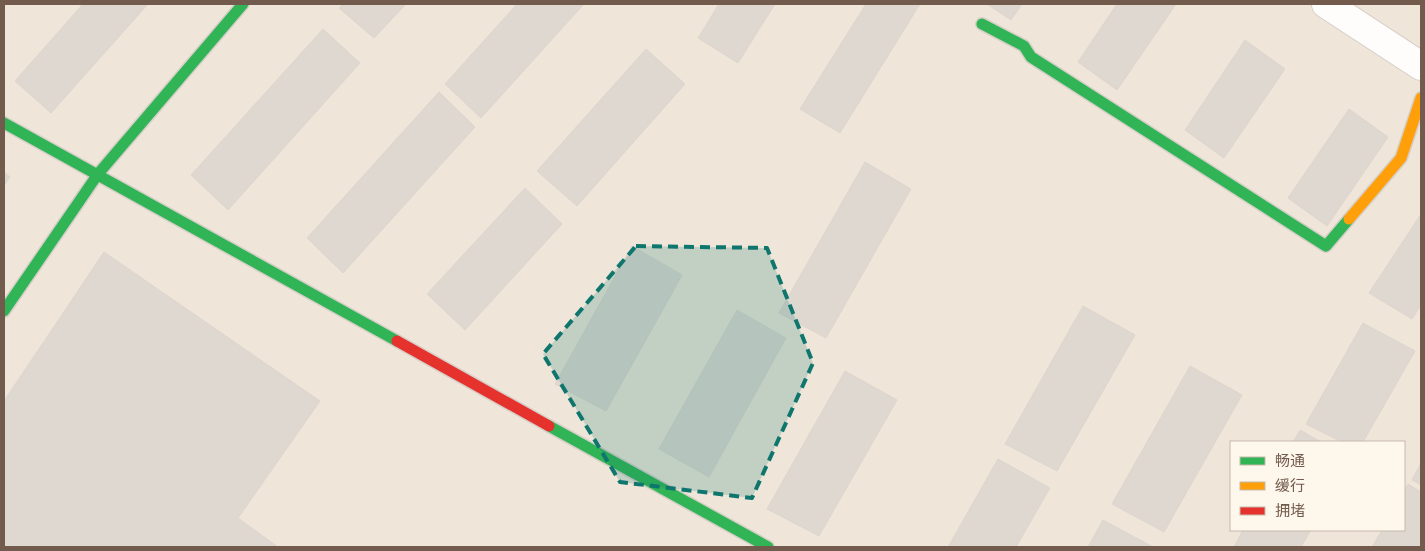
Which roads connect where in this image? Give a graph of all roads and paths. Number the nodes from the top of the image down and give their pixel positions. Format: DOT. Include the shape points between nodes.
graph roads {
  1 [pos="243,4"];
  2 [pos="1326,4"];
  3 [pos="982,24"];
  4 [pos="1421,66"];
  5 [pos="1421,98"];
  6 [pos="4,123"];
  7 [pos="98,174"];
  8 [pos="4,311"];
  9 [pos="768,547"];
  1 -- 7 [label="street"];
  2 -- 4 [label="street"];
  3 -- 5 [label="street" via="1024,46 1031,57 1326,246 1401,158"];
  6 -- 7 [label="street"];
  7 -- 8 [label="street"];
  7 -- 9 [label="street"];
}
